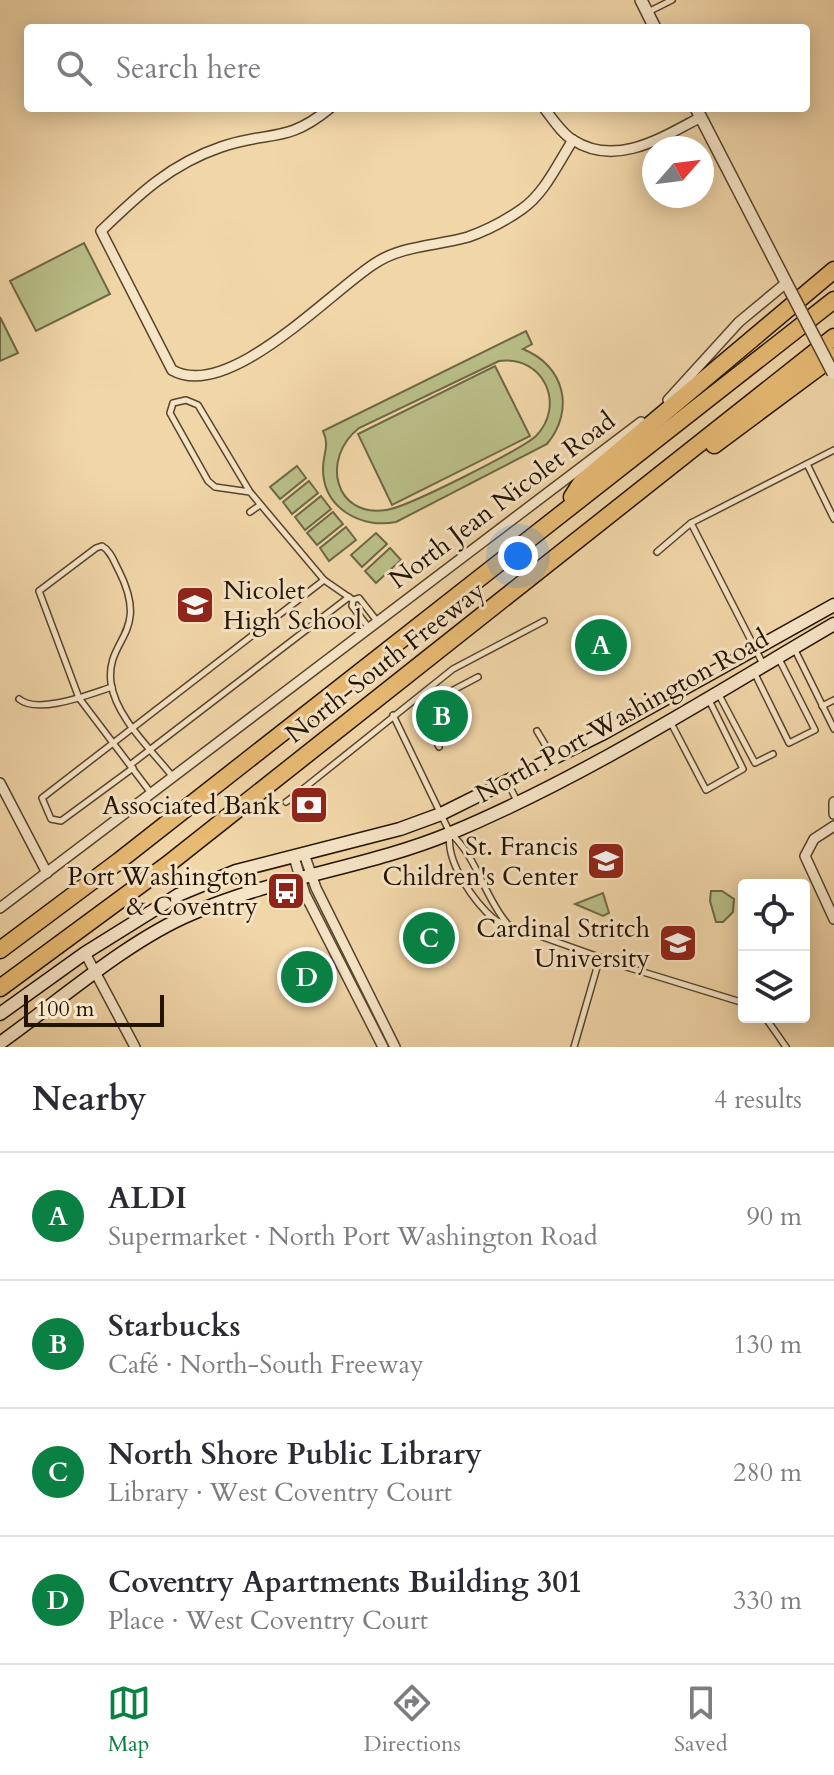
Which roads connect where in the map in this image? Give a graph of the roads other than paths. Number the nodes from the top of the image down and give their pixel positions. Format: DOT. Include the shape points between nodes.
graph roads {
  1 [pos="641,0"];
  2 [pos="672,0"];
  3 [pos="647,13"];
  4 [pos="653,24"];
  5 [pos="324,112"];
  6 [pos="548,112"];
  7 [pos="699,112"];
  8 [pos="573,140"];
  9 [pos="834,270"];
  10 [pos="789,288"];
  11 [pos="834,300"];
  12 [pos="834,337"];
  13 [pos="834,368"];
  14 [pos="834,450"];
  15 [pos="807,464"];
  16 [pos="250,492"];
  17 [pos="260,505"];
  18 [pos="616,509"];
  19 [pos="250,512"];
  20 [pos="561,513"];
  21 [pos="834,519"];
  22 [pos="691,523"];
  23 [pos="657,552"];
  24 [pos="324,580"];
  25 [pos="351,599"];
  26 [pos="834,605"];
  27 [pos="378,621"];
  28 [pos="544,621"];
  29 [pos="834,624"];
  30 [pos="369,628"];
  31 [pos="794,647"];
  32 [pos="755,650"];
  33 [pos="778,657"];
  34 [pos="758,668"];
  35 [pos="478,677"];
  36 [pos="112,687"];
  37 [pos="713,695"];
  38 [pos="79,698"];
  39 [pos="19,699"];
  40 [pos="834,700"];
  41 [pos="822,706"];
  42 [pos="393,715"];
  43 [pos="670,721"];
  44 [pos="622,724"];
  45 [pos="132,725"];
  46 [pos="834,729"];
  47 [pos="537,731"];
  48 [pos="112,741"];
  49 [pos="631,743"];
  50 [pos="439,747"];
  51 [pos="151,749"];
  52 [pos="773,754"];
  53 [pos="554,759"];
  54 [pos="132,766"];
  55 [pos="172,776"];
  56 [pos="507,782"];
  57 [pos="0,783"];
  58 [pos="303,789"];
  59 [pos="151,793"];
  60 [pos="297,794"];
  61 [pos="517,801"];
  62 [pos="286,802"];
  63 [pos="834,802"];
  64 [pos="441,814"];
  65 [pos="834,814"];
  66 [pos="834,826"];
  67 [pos="450,833"];
  68 [pos="299,856"];
  69 [pos="47,873"];
  70 [pos="306,876"];
  71 [pos="0,908"];
  72 [pos="834,919"];
  73 [pos="507,922"];
  74 [pos="0,950"];
  75 [pos="85,953"];
  76 [pos="600,957"];
  77 [pos="97,973"];
  78 [pos="0,988"];
  79 [pos="738,1001"];
  80 [pos="0,1014"];
  81 [pos="769,1023"];
  82 [pos="0,1043"];
  83 [pos="135,1047"];
  84 [pos="383,1047"];
  85 [pos="395,1047"];
  86 [pos="574,1047"];
  87 [pos="786,1047"];
  1 -- 3 [label="street"];
  2 -- 3 [label="lane"];
  3 -- 4 [label="street"];
  5 -- 8 [label="street" via="298,131 224,145 178,164 101,231 172,370 186,378 215,374 300,324 375,263 506,220 539,194"];
  6 -- 8 [label="street"];
  7 -- 8 [label="street" via="646,145 628,150 605,151"];
  7 -- 10 [label="street"];
  9 -- 20 [label="highway" via="581,483"];
  10 -- 13 [label="street, bridge"];
  10 -- 27 [label="street, North Jean Nicolet Road" via="732,329 652,414"];
  11 -- 20 [label="highway, North-South Freeway"];
  12 -- 18 [label="highway, North-South Freeway"];
  13 -- 18 [label="highway"];
  14 -- 15 [label="lane"];
  15 -- 21 [label="lane"];
  15 -- 22 [label="lane"];
  16 -- 16 [label="lane" via="198,405 186,400 173,403 170,413 208,481 215,487"];
  16 -- 17 [label="lane"];
  17 -- 19 [label="lane"];
  17 -- 24 [label="lane"];
  18 -- 78 [label="highway, North-South Freeway" via="119,902"];
  20 -- 74 [label="highway, North-South Freeway"];
  22 -- 23 [label="lane"];
  22 -- 32 [label="lane"];
  24 -- 25 [label="lane"];
  24 -- 45 [label="lane"];
  25 -- 27 [label="lane" via="359,598"];
  25 -- 30 [label="lane"];
  25 -- 51 [label="lane"];
  26 -- 32 [label="main road, North Port Washington Road"];
  27 -- 30 [label="street, North Jean Nicolet Road"];
  28 -- 42 [label="lane" via="453,669"];
  29 -- 31 [label="main road, North Port Washington Road"];
  30 -- 55 [label="street, North Jean Nicolet Road"];
  31 -- 33 [label="main road, North Port Washington Road"];
  31 -- 41 [label="lane"];
  32 -- 34 [label="lane"];
  32 -- 44 [label="main road, North Port Washington Road"];
  33 -- 34 [label="main road, North Port Washington Road"];
  33 -- 34 [label="lane" via="815,730 789,743"];
  34 -- 37 [label="main road, North Port Washington Road"];
  35 -- 50 [label="lane" via="423,706"];
  36 -- 38 [label="lane"];
  36 -- 38 [label="lane" via="112,668 130,624 131,597 102,546 39,591"];
  36 -- 45 [label="lane"];
  37 -- 43 [label="main road, North Port Washington Road"];
  37 -- 43 [label="lane" via="743,769 706,790"];
  37 -- 52 [label="lane" via="755,763"];
  38 -- 39 [label="lane" via="33,706"];
  38 -- 48 [label="lane"];
  40 -- 41 [label="lane"];
  41 -- 46 [label="lane"];
  42 -- 58 [label="lane"];
  42 -- 64 [label="lane"];
  43 -- 49 [label="main road, North Port Washington Road"];
  44 -- 49 [label="lane"];
  44 -- 53 [label="main road, North Port Washington Road"];
  45 -- 48 [label="lane"];
  45 -- 51 [label="lane"];
  47 -- 53 [label="lane"];
  48 -- 54 [label="lane"];
  48 -- 54 [label="lane" via="42,798 51,819 61,821"];
  49 -- 61 [label="main road, North Port Washington Road"];
  51 -- 54 [label="lane"];
  51 -- 55 [label="lane"];
  53 -- 56 [label="main road, North Port Washington Road"];
  54 -- 59 [label="lane"];
  55 -- 59 [label="street, North Jean Nicolet Road"];
  56 -- 61 [label="lane"];
  56 -- 64 [label="main road, North Port Washington Road"];
  57 -- 69 [label="street"];
  59 -- 69 [label="street, North Jean Nicolet Road"];
  60 -- 62 [label="lane"];
  61 -- 67 [label="main road, North Port Washington Road"];
  63 -- 65 [label="street"];
  64 -- 67 [label="lane"];
  64 -- 68 [label="main road, North Port Washington Road"];
  66 -- 72 [label="street" via="814,839 805,856"];
  67 -- 70 [label="main road, North Port Washington Road"];
  67 -- 73 [label="lane"];
  67 -- 73 [label="lane" via="448,846 480,906 495,920"];
  68 -- 70 [label="street"];
  68 -- 75 [label="main road, North Port Washington Road" via="206,881"];
  69 -- 71 [label="street, North Jean Nicolet Road"];
  70 -- 77 [label="main road, North Port Washington Road" via="188,915"];
  70 -- 84 [label="street" via="305,894"];
  70 -- 85 [label="street"];
  73 -- 76 [label="lane"];
  75 -- 77 [label="street"];
  75 -- 80 [label="main road, North Port Washington Road"];
  76 -- 79 [label="lane"];
  76 -- 86 [label="lane"];
  77 -- 82 [label="main road, North Port Washington Road"];
  77 -- 83 [label="street"];
  81 -- 87 [label="lane"];
}
